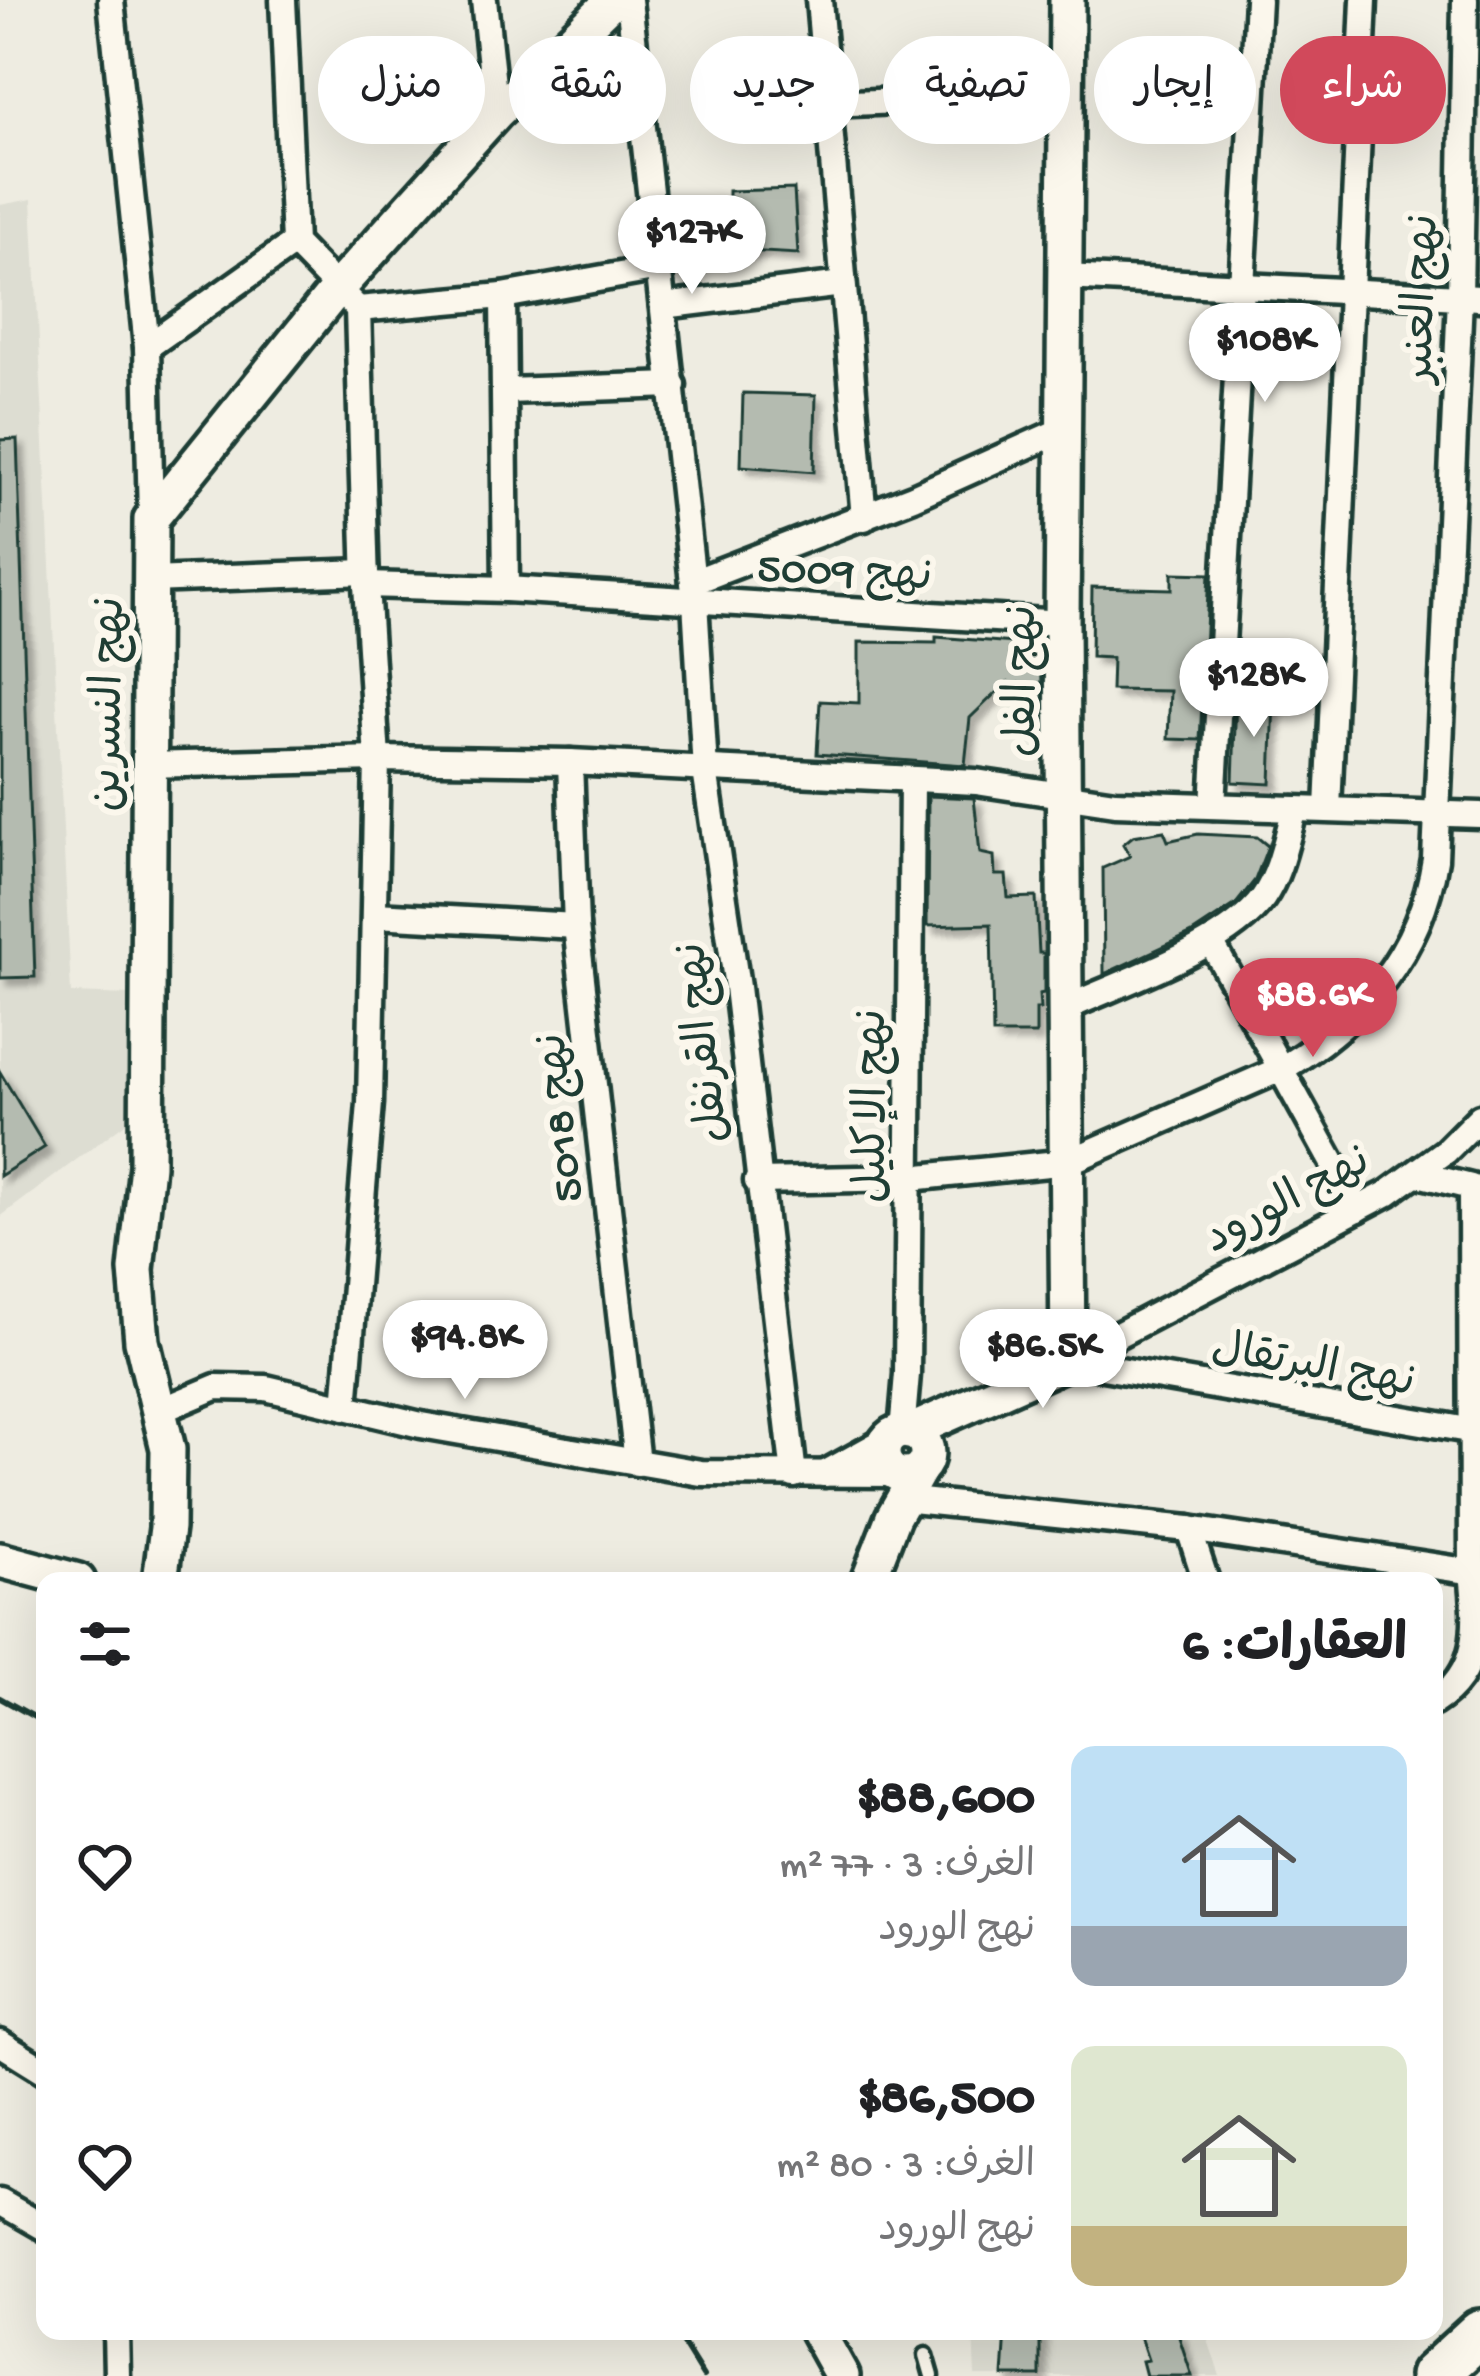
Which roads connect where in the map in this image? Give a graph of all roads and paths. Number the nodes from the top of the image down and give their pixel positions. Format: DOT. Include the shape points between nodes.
graph roads {
  1 [pos="111,0"];
  2 [pos="283,0"];
  3 [pos="484,0"];
  4 [pos="613,0"];
  5 [pos="628,0"];
  6 [pos="819,0"];
  7 [pos="1067,0"];
  8 [pos="1258,0"];
  9 [pos="1364,0"];
  10 [pos="1465,0"];
  11 [pos="822,36"];
  12 [pos="1067,36"];
  13 [pos="496,113"];
  14 [pos="831,144"];
  15 [pos="1066,144"];
  16 [pos="294,244"];
  17 [pos="659,268"];
  18 [pos="1065,277"];
  19 [pos="843,284"];
  20 [pos="1242,286"];
  21 [pos="1351,292"];
  22 [pos="503,296"];
  23 [pos="1470,298"];
  24 [pos="347,300"];
  25 [pos="663,305"];
  26 [pos="147,347"];
  27 [pos="673,385"];
  28 [pos="507,391"];
  29 [pos="1062,430"];
  30 [pos="864,518"];
  31 [pos="151,519"];
  32 [pos="366,578"];
  33 [pos="150,580"];
  34 [pos="506,589"];
  35 [pos="694,591"];
  36 [pos="1062,623"];
  37 [pos="376,759"];
  38 [pos="570,762"];
  39 [pos="148,765"];
  40 [pos="705,770"];
  41 [pos="912,780"];
  42 [pos="1063,795"];
  43 [pos="1213,806"];
  44 [pos="1294,809"];
  45 [pos="1328,809"];
  46 [pos="1436,813"];
  47 [pos="1480,814"];
  48 [pos="375,915"];
  49 [pos="576,926"];
  50 [pos="1210,942"];
  51 [pos="1066,1008"];
  52 [pos="1282,1068"];
  53 [pos="1480,1117"];
  54 [pos="1068,1162"];
  55 [pos="1418,1174"];
  56 [pos="910,1178"];
  57 [pos="757,1180"];
  58 [pos="1475,1188"];
  59 [pos="1358,1209"];
  60 [pos="1068,1361"];
  61 [pos="345,1407"];
  62 [pos="157,1412"];
  63 [pos="1474,1431"];
  64 [pos="901,1460"];
  65 [pos="637,1463"];
  66 [pos="794,1475"];
  67 [pos="822,1475"];
  68 [pos="1189,1529"];
  69 [pos="0,1560"];
  70 [pos="872,1567"];
  71 [pos="45,1572"];
  72 [pos="161,1572"];
  73 [pos="1203,1572"];
  74 [pos="1476,1573"];
  75 [pos="1443,1697"];
  76 [pos="8,2047"];
  77 [pos="36,2065"];
  78 [pos="0,2202"];
  79 [pos="36,2223"];
  80 [pos="116,2340"];
  81 [pos="823,2340"];
  82 [pos="926,2355"];
  83 [pos="117,2376"];
  84 [pos="842,2376"];
  85 [pos="932,2376"];
  1 -- 26 [label="street"];
  2 -- 16 [label="street"];
  3 -- 13 [label="street"];
  4 -- 13 [label="street"];
  5 -- 17 [label="street, نهج القرنفل"];
  6 -- 11 [label="street"];
  7 -- 12 [label="street, نهج الفل"];
  8 -- 20 [label="street"];
  9 -- 21 [label="street"];
  10 -- 23 [label="street, نهج العنبر"];
  13 -- 24 [label="street"];
  14 -- 19 [label="street"];
  15 -- 18 [label="street, نهج الفل"];
  16 -- 24 [label="street"];
  16 -- 26 [label="street"];
  17 -- 22 [label="street"];
  17 -- 25 [label="street, نهج القرنفل"];
  18 -- 20 [label="street"];
  18 -- 29 [label="street, نهج الفل"];
  19 -- 25 [label="street"];
  19 -- 30 [label="street"];
  20 -- 21 [label="street"];
  20 -- 43 [label="street"];
  21 -- 23 [label="street"];
  21 -- 45 [label="street"];
  22 -- 24 [label="street"];
  22 -- 28 [label="street"];
  23 -- 46 [label="street, نهج العنبر"];
  24 -- 31 [label="street"];
  24 -- 32 [label="street"];
  25 -- 27 [label="street, نهج القرنفل"];
  26 -- 31 [label="street"];
  27 -- 28 [label="street"];
  27 -- 35 [label="street, نهج القرنفل"];
  28 -- 34 [label="street"];
  29 -- 30 [label="street"];
  29 -- 36 [label="street, نهج الفل"];
  30 -- 35 [label="street"];
  31 -- 33 [label="street, نهج النسرين"];
  32 -- 33 [label="street, نهج 5009"];
  32 -- 34 [label="street, نهج 5009"];
  32 -- 37 [label="street"];
  33 -- 39 [label="street, نهج النسرين"];
  34 -- 35 [label="street, نهج 5009"];
  35 -- 36 [label="street, نهج 5009"];
  35 -- 40 [label="street, نهج القرنفل"];
  36 -- 42 [label="street, نهج الفل"];
  37 -- 38 [label="street"];
  37 -- 39 [label="street"];
  37 -- 48 [label="street"];
  38 -- 40 [label="street"];
  38 -- 49 [label="street, نهج 5018"];
  39 -- 62 [label="street, نهج النسرين" via="147,1165 136,1270"];
  40 -- 41 [label="street"];
  40 -- 57 [label="street, نهج القرنفل"];
  41 -- 42 [label="street"];
  41 -- 56 [label="street, نهج الإكليل"];
  42 -- 43 [label="street"];
  42 -- 51 [label="street, نهج الفل"];
  43 -- 44 [label="street"];
  44 -- 45 [label="street"];
  44 -- 50 [label="street" via="1261,901"];
  45 -- 46 [label="street"];
  46 -- 47 [label="street"];
  46 -- 52 [label="street, نهج العنبر" via="1430,892 1406,948 1342,1028"];
  48 -- 49 [label="street"];
  48 -- 61 [label="street" via="370,1103"];
  49 -- 65 [label="street, نهج 5018"];
  50 -- 51 [label="street"];
  50 -- 52 [label="street"];
  51 -- 54 [label="street, نهج الفل"];
  52 -- 54 [label="street, نهج العنبر"];
  52 -- 59 [label="street"];
  53 -- 55 [label="street, نهج الورود"];
  54 -- 56 [label="street, نهج العنبر"];
  54 -- 60 [label="street, نهج الفل"];
  55 -- 58 [label="street"];
  55 -- 59 [label="street, نهج الورود"];
  56 -- 57 [label="street, نهج العنبر"];
  56 -- 64 [label="street, نهج الإكليل"];
  57 -- 66 [label="street, نهج القرنفل"];
  58 -- 63 [label="street"];
  59 -- 60 [label="street, نهج الورود"];
  60 -- 63 [label="street, نهج البرتقال"];
  60 -- 64 [label="street, نهج الورود" via="989,1398"];
  61 -- 62 [label="street" via="266,1388 216,1388"];
  61 -- 65 [label="street"];
  62 -- 72 [label="street, نهج النسرين" via="169,1449"];
  63 -- 74 [label="street"];
  64 -- 67 [label="street"];
  64 -- 67 [label="street"];
  64 -- 68 [label="street"];
  64 -- 70 [label="street"];
  65 -- 66 [label="street"];
  66 -- 67 [label="street"];
  68 -- 73 [label="street"];
  68 -- 74 [label="street"];
  69 -- 71 [label="street"];
  74 -- 75 [label="street" via="1474,1667"];
  76 -- 77 [label="street"];
  78 -- 79 [label="street"];
  80 -- 83 [label="street"];
  81 -- 84 [label="street"];
  82 -- 85 [label="lane"];
}
